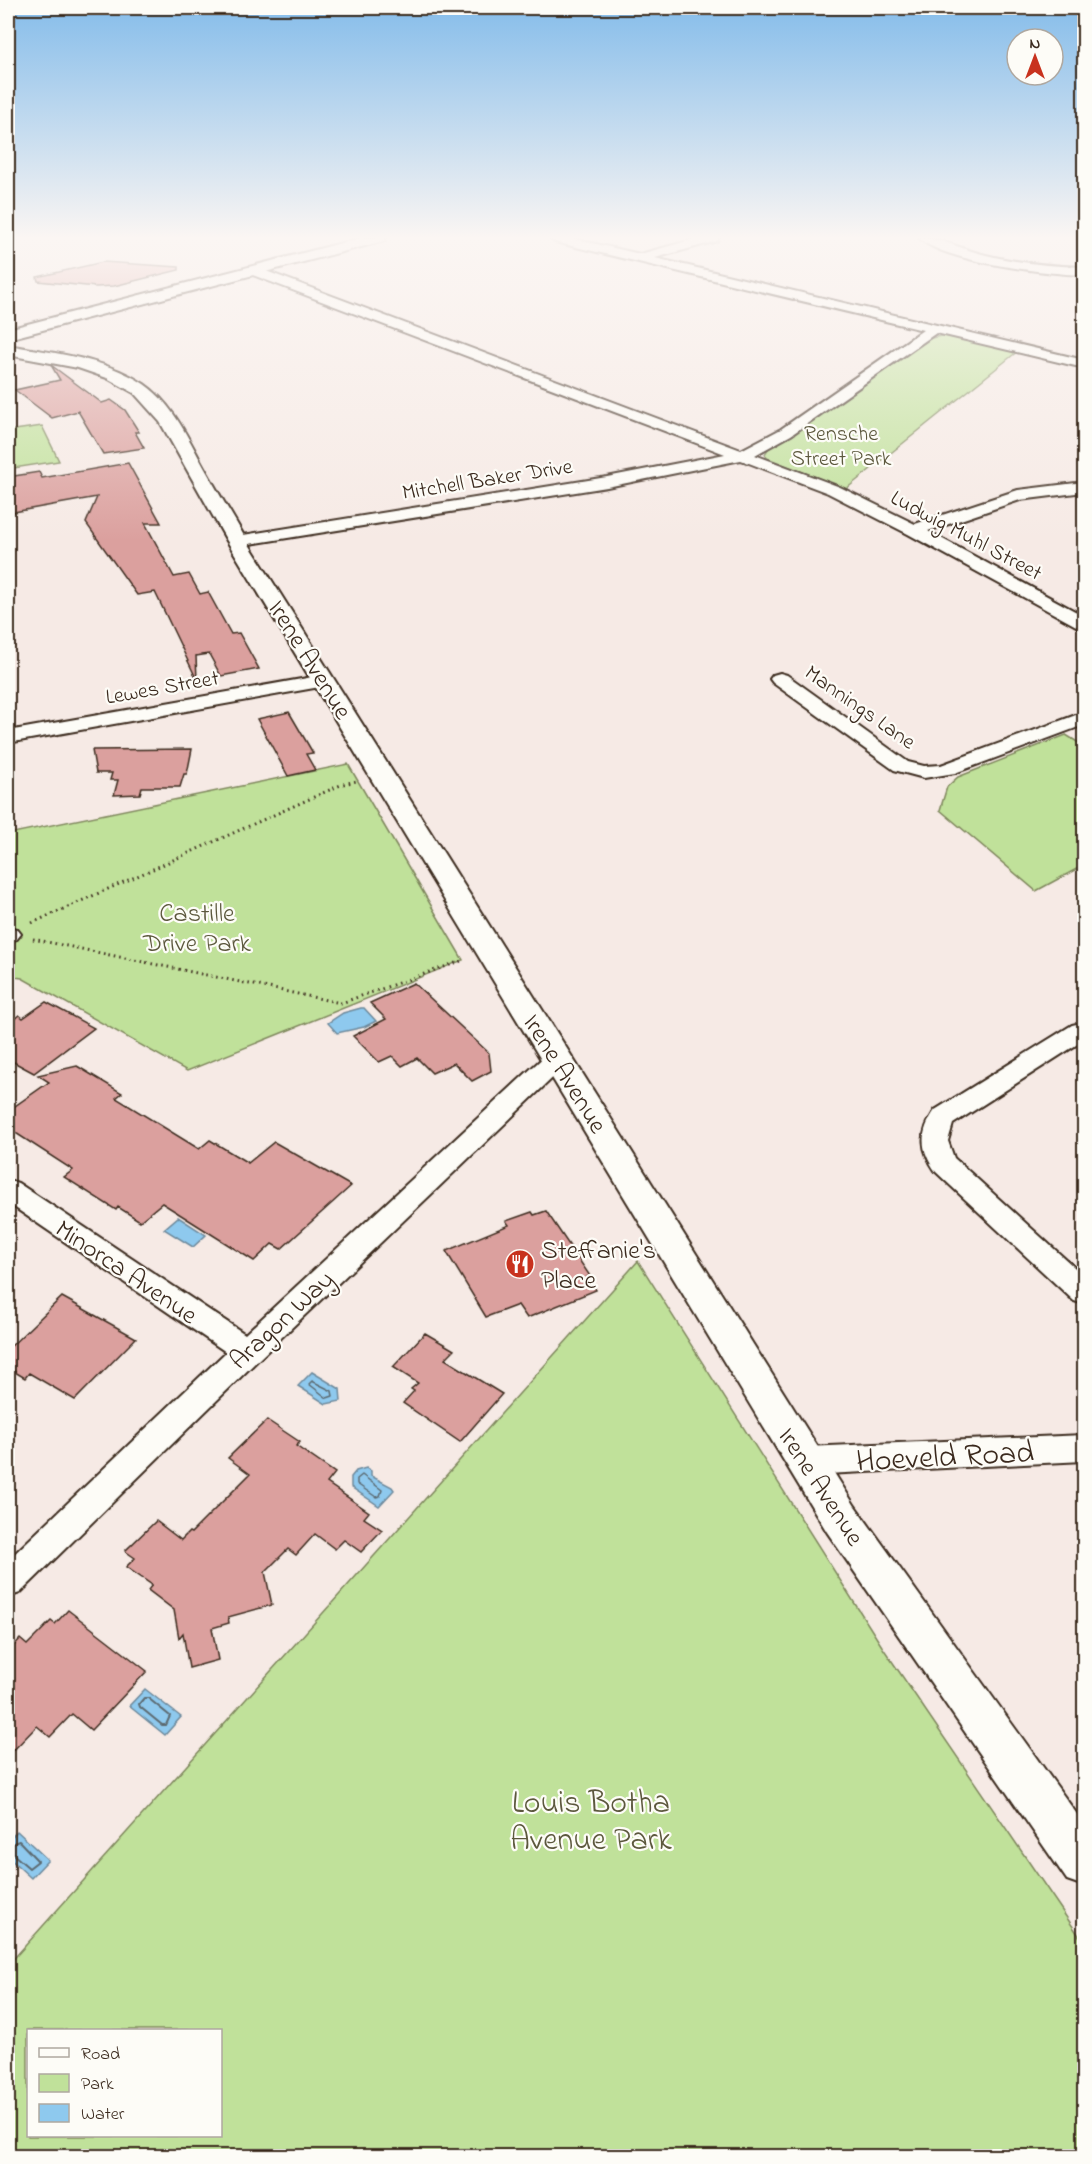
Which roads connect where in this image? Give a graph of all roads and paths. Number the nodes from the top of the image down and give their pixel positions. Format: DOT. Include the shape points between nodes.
graph roads {
  1 [pos="436,339"];
  2 [pos="918,339"];
  3 [pos="980,339"];
  4 [pos="8,350"];
  5 [pos="1084,364"];
  6 [pos="743,455"];
  7 [pos="1084,487"];
  8 [pos="914,530"];
  9 [pos="237,541"];
  10 [pos="1084,623"];
  11 [pos="780,679"];
  12 [pos="324,681"];
  13 [pos="1084,718"];
  14 [pos="8,737"];
  15 [pos="382,775"];
  16 [pos="8,934"];
  17 [pos="490,950"];
  18 [pos="1081,1031"];
  19 [pos="557,1059"];
  20 [pos="8,1190"];
  21 [pos="1084,1293"];
  22 [pos="247,1351"];
  23 [pos="1084,1448"];
  24 [pos="806,1461"];
  25 [pos="8,1582"];
  26 [pos="1084,1863"];
  1 -- 6 [label="street, Ludwig Muhl Street"];
  2 -- 6 [label="street, Mitchell Baker Drive" via="786,432"];
  3 -- 5 [label="street"];
  4 -- 9 [label="street, Irene Avenue" via="103,371 128,382 152,400 168,419"];
  6 -- 8 [label="street, Ludwig Muhl Street" via="834,490"];
  6 -- 9 [label="street, Mitchell Baker Drive" via="608,482"];
  7 -- 8 [label="street" via="1018,495"];
  8 -- 10 [label="street, Ludwig Muhl Street"];
  9 -- 12 [label="street, Irene Avenue"];
  11 -- 13 [label="street, Mannings Lane" via="901,766 920,772 948,769"];
  12 -- 14 [label="street, Lewes Street"];
  12 -- 15 [label="street, Irene Avenue"];
  15 -- 16 [label="path" via="343,784"];
  15 -- 17 [label="street, Irene Avenue"];
  16 -- 17 [label="path" via="341,1004"];
  17 -- 19 [label="street, Irene Avenue"];
  18 -- 21 [label="street" via="944,1117 936,1129 934,1146 945,1166"];
  19 -- 22 [label="street, Aragon Way"];
  19 -- 24 [label="street, Irene Avenue"];
  20 -- 22 [label="street, Minorca Avenue"];
  22 -- 25 [label="street, Aragon Way"];
  23 -- 24 [label="street, Hoeveld Road"];
  24 -- 26 [label="street, Irene Avenue" via="841,1519"];
}
